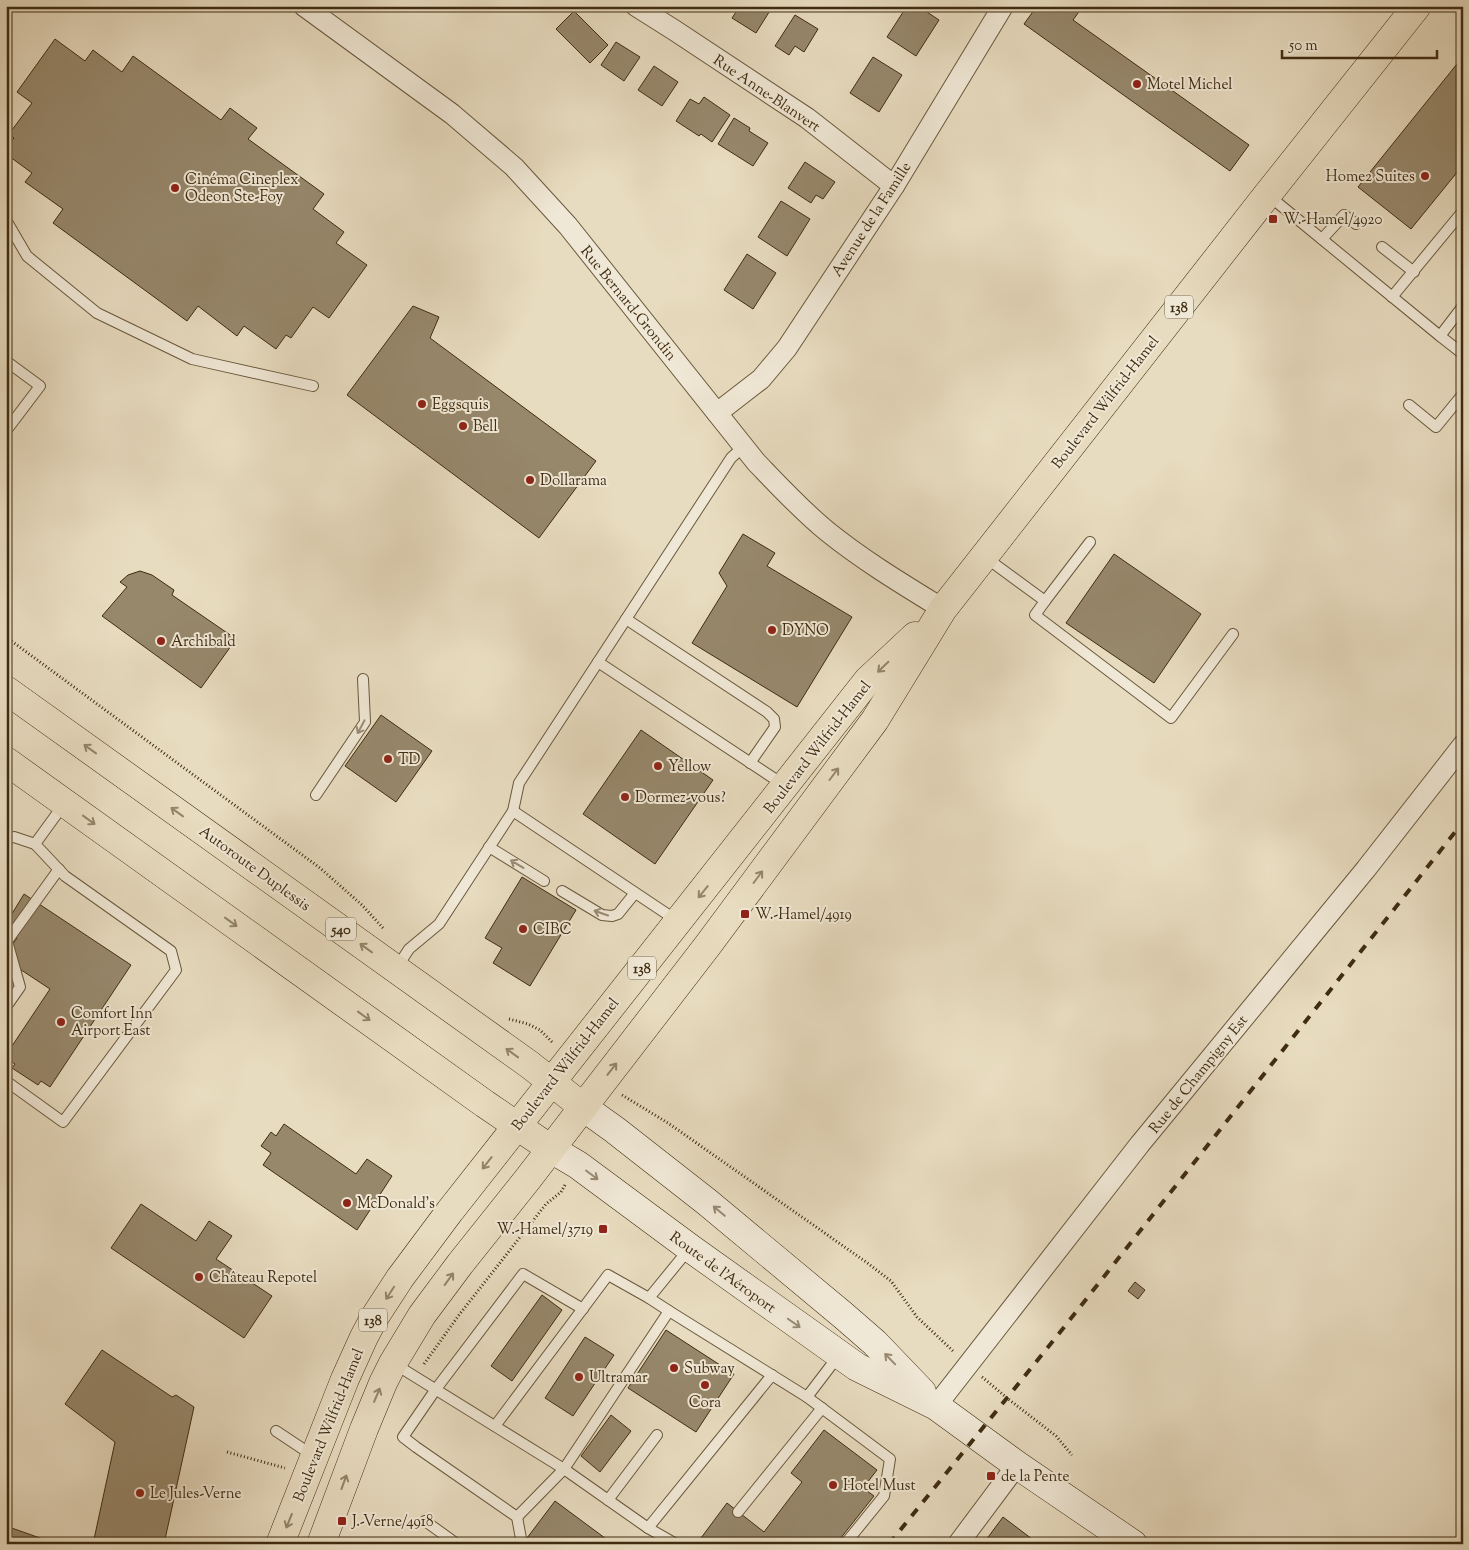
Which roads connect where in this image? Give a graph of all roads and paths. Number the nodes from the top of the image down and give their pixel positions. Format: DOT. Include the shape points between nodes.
graph roads {
  1 [pos="304,6"];
  2 [pos="636,6"];
  3 [pos="1003,6"];
  4 [pos="1417,6"];
  5 [pos="894,186"];
  6 [pos="1267,195"];
  7 [pos="1463,211"];
  8 [pos="6,220"];
  9 [pos="1356,224"];
  10 [pos="1322,239"];
  11 [pos="1382,246"];
  12 [pos="1414,272"];
  13 [pos="1392,297"];
  14 [pos="1463,306"];
  15 [pos="1440,336"];
  16 [pos="1463,354"];
  17 [pos="6,361"];
  18 [pos="312,386"];
  19 [pos="1463,394"];
  20 [pos="1408,405"];
  21 [pos="717,413"];
  22 [pos="6,431"];
  23 [pos="744,446"];
  24 [pos="1090,542"];
  25 [pos="984,556"];
  26 [pos="1045,601"];
  27 [pos="943,609"];
  28 [pos="626,619"];
  29 [pos="1233,634"];
  30 [pos="6,637"];
  31 [pos="598,662"];
  32 [pos="363,679"];
  33 [pos="6,690"];
  34 [pos="1463,745"];
  35 [pos="6,761"];
  36 [pos="750,763"];
  37 [pos="785,786"];
  38 [pos="316,795"];
  39 [pos="65,803"];
  40 [pos="513,811"];
  41 [pos="9,836"];
  42 [pos="35,844"];
  43 [pos="489,847"];
  44 [pos="59,869"];
  45 [pos="544,880"];
  46 [pos="562,891"];
  47 [pos="635,893"];
  48 [pos="678,922"];
  49 [pos="385,931"];
  50 [pos="396,969"];
  51 [pos="6,1007"];
  52 [pos="6,1081"];
  53 [pos="551,1082"];
  54 [pos="628,1099"];
  55 [pos="583,1107"];
  56 [pos="518,1124"];
  57 [pos="551,1148"];
  58 [pos="690,1248"];
  59 [pos="649,1298"];
  60 [pos="583,1309"];
  61 [pos="669,1311"];
  62 [pos="839,1355"];
  63 [pos="393,1363"];
  64 [pos="968,1365"];
  65 [pos="772,1375"];
  66 [pos="436,1389"];
  67 [pos="806,1396"];
  68 [pos="936,1406"];
  69 [pos="822,1408"];
  70 [pos="495,1426"];
  71 [pos="276,1431"];
  72 [pos="657,1435"];
  73 [pos="228,1452"];
  74 [pos="1072,1455"];
  75 [pos="311,1464"];
  76 [pos="1017,1464"];
  77 [pos="564,1469"];
  78 [pos="608,1500"];
  79 [pos="738,1512"];
  80 [pos="516,1517"];
  81 [pos="425,1521"];
  82 [pos="648,1528"];
  83 [pos="280,1544"];
  84 [pos="321,1544"];
  85 [pos="457,1544"];
  86 [pos="522,1544"];
  87 [pos="676,1544"];
  88 [pos="845,1544"];
  89 [pos="958,1544"];
  90 [pos="1133,1544"];
  1 -- 21 [label="street, Rue Bernard-Grondin" via="452,114 514,167 568,226"];
  2 -- 5 [label="street, Rue Anne-Blanvert" via="807,118"];
  3 -- 5 [label="street, Avenue de la Famille"];
  4 -- 6 [label="main road, Boulevard Wilfrid-Hamel / 138"];
  5 -- 21 [label="street, Avenue de la Famille" via="786,348 761,379"];
  6 -- 10 [label="lane"];
  6 -- 25 [label="main road, Boulevard Wilfrid-Hamel / 138"];
  7 -- 12 [label="lane"];
  8 -- 18 [label="lane" via="27,256 97,313 192,359"];
  9 -- 10 [label="lane" via="1344,215"];
  10 -- 13 [label="lane"];
  11 -- 12 [label="lane"];
  12 -- 13 [label="lane"];
  13 -- 15 [label="lane"];
  14 -- 15 [label="lane"];
  15 -- 16 [label="lane"];
  17 -- 22 [label="lane" via="40,386"];
  19 -- 20 [label="lane" via="1436,427"];
  21 -- 23 [label="street, Rue Bernard-Grondin"];
  23 -- 27 [label="street, Rue Bernard-Grondin" via="780,488 829,532"];
  23 -- 28 [label="lane" via="731,458"];
  24 -- 26 [label="lane"];
  25 -- 26 [label="lane"];
  25 -- 27 [label="main road, Boulevard Wilfrid-Hamel / 138"];
  26 -- 29 [label="lane" via="1035,615 1171,718"];
  27 -- 37 [label="main road, Boulevard Wilfrid-Hamel / 138, one-way" via="868,680"];
  55 -- 27 [label="main road, Boulevard Wilfrid-Hamel, one-way" via="875,720"];
  28 -- 31 [label="lane"];
  28 -- 36 [label="lane" via="768,712 775,727"];
  30 -- 49 [label="path" via="320,868 362,905"];
  31 -- 36 [label="lane"];
  31 -- 40 [label="lane" via="519,783"];
  32 -- 38 [label="lane, one-way" via="365,722"];
  50 -- 33 [label="main road, Autoroute Duplessis / 540, one-way"];
  34 -- 64 [label="street, Rue de Champigny Est" via="1366,869 1140,1144"];
  35 -- 39 [label="main road"];
  36 -- 37 [label="lane"];
  37 -- 48 [label="main road, Boulevard Wilfrid-Hamel / 138, one-way"];
  39 -- 42 [label="lane"];
  39 -- 56 [label="main road, one-way"];
  40 -- 43 [label="lane"];
  40 -- 47 [label="lane"];
  41 -- 42 [label="lane"];
  42 -- 44 [label="lane"];
  45 -- 43 [label="lane, one-way"];
  43 -- 50 [label="lane" via="439,924 409,949"];
  44 -- 51 [label="lane" via="7,941 20,986"];
  44 -- 52 [label="lane" via="171,951 176,970 63,1122"];
  47 -- 46 [label="lane, one-way" via="618,914 612,916 602,915"];
  47 -- 48 [label="lane"];
  48 -- 53 [label="main road, Boulevard Wilfrid-Hamel / 138"];
  53 -- 50 [label="main road, Autoroute Duplessis / 540, one-way"];
  53 -- 55 [label="main road, Route de l'Aéroport / 540"];
  53 -- 56 [label="main road, Boulevard Wilfrid-Hamel / 138"];
  54 -- 64 [label="path" via="668,1123 866,1262 890,1282 917,1317"];
  55 -- 57 [label="main road, Boulevard Wilfrid-Hamel"];
  68 -- 55 [label="main road, Route de l'Aéroport, one-way" via="844,1316 708,1202"];
  56 -- 57 [label="main road, Route de l'Aéroport"];
  56 -- 75 [label="main road, Boulevard Wilfrid-Hamel / 138, one-way" via="405,1270 374,1318"];
  57 -- 58 [label="main road, Route de l'Aéroport, one-way"];
  63 -- 57 [label="main road, Boulevard Wilfrid-Hamel, one-way" via="422,1315"];
  58 -- 59 [label="lane"];
  58 -- 62 [label="main road, Route de l'Aéroport, one-way"];
  59 -- 60 [label="lane" via="608,1275"];
  59 -- 61 [label="lane"];
  60 -- 66 [label="lane" via="524,1274"];
  60 -- 70 [label="lane"];
  61 -- 65 [label="lane"];
  61 -- 77 [label="lane"];
  62 -- 67 [label="lane"];
  62 -- 68 [label="main road, Route de l'Aéroport"];
  63 -- 66 [label="lane"];
  84 -- 63 [label="main road, Boulevard Wilfrid-Hamel, one-way" via="364,1429"];
  64 -- 68 [label="street, Rue de Champigny Est"];
  64 -- 74 [label="path" via="1056,1436"];
  65 -- 67 [label="lane"];
  65 -- 82 [label="lane"];
  66 -- 70 [label="lane"];
  66 -- 80 [label="lane" via="403,1436"];
  67 -- 69 [label="lane"];
  68 -- 76 [label="main road, Route de l'Aéroport"];
  69 -- 79 [label="lane"];
  69 -- 88 [label="lane" via="890,1459 884,1496"];
  70 -- 77 [label="lane"];
  71 -- 75 [label="lane" via="303,1449"];
  72 -- 78 [label="lane"];
  73 -- 75 [label="path"];
  75 -- 83 [label="main road, Boulevard Wilfrid-Hamel / 138, one-way"];
  76 -- 89 [label="street"];
  76 -- 90 [label="main road, Route de l'Aéroport"];
  77 -- 78 [label="lane"];
  77 -- 80 [label="lane"];
  78 -- 82 [label="lane"];
  80 -- 86 [label="lane"];
  81 -- 85 [label="lane"];
  82 -- 87 [label="lane"];
}
